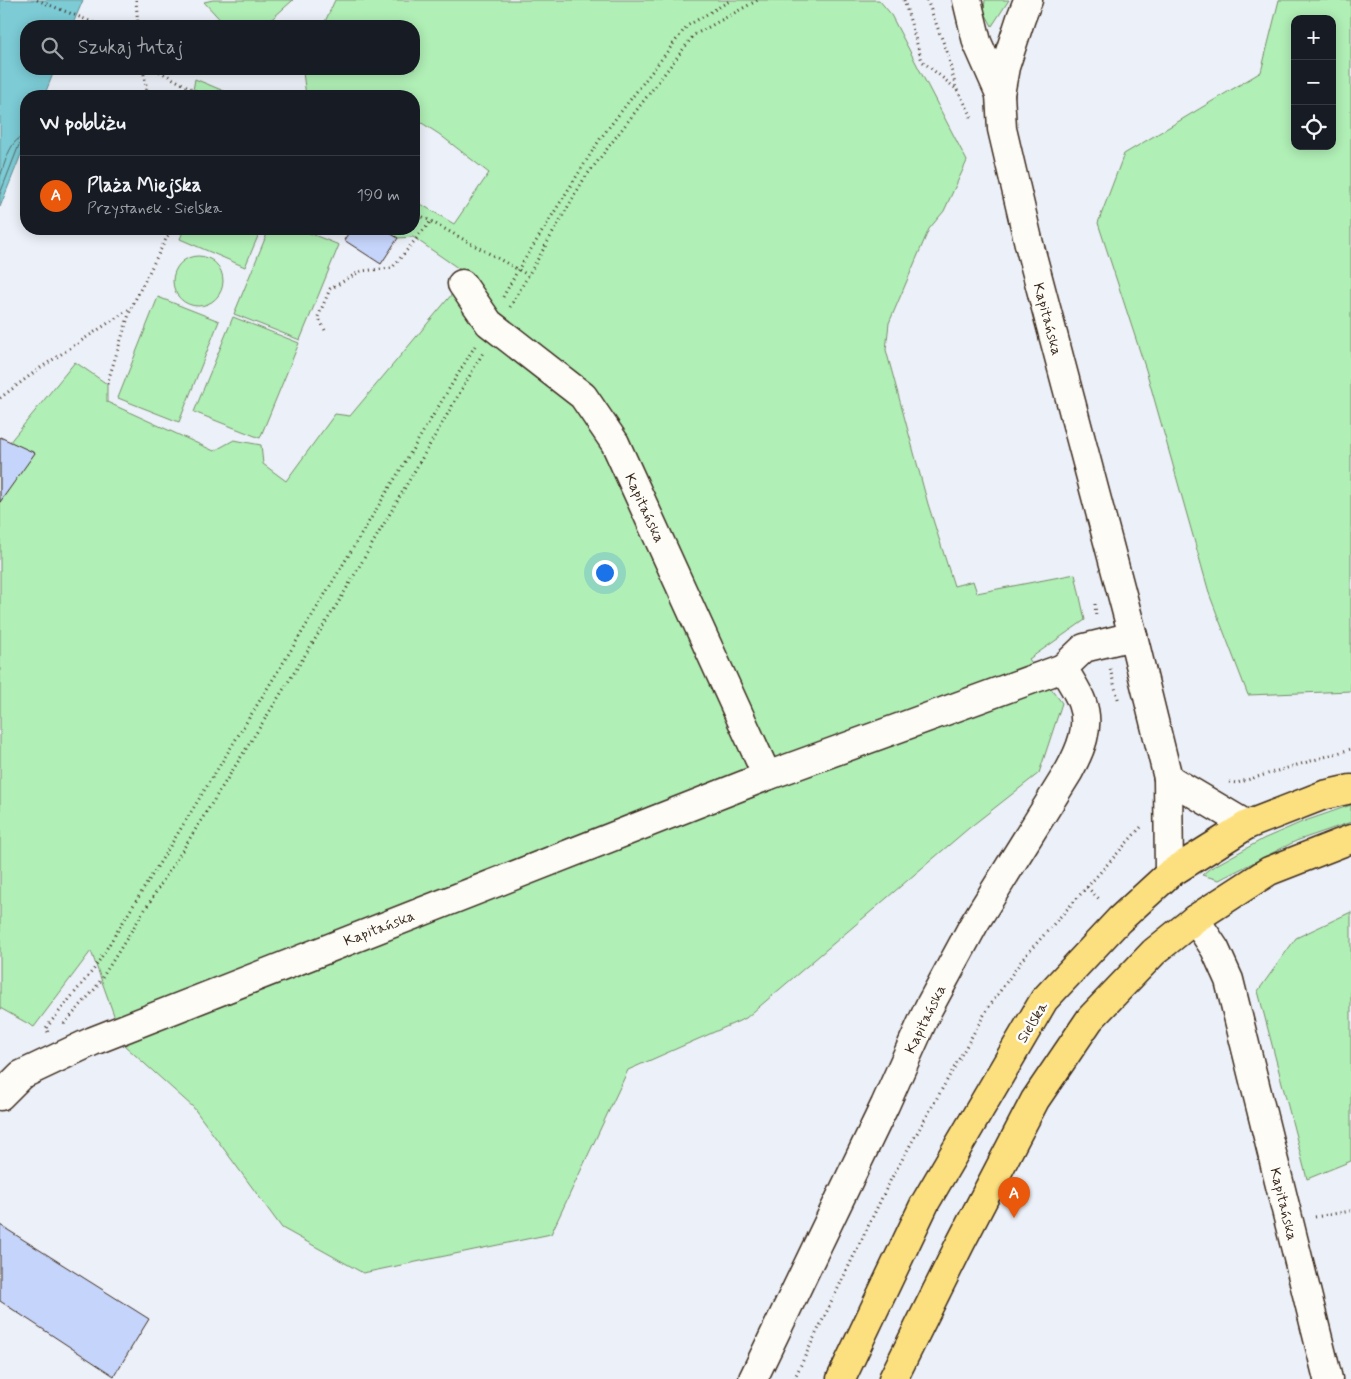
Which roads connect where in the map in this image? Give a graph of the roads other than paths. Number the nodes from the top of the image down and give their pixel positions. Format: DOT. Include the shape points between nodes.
graph roads {
  1 [pos="968,0"];
  2 [pos="1028,0"];
  3 [pos="1000,94"];
  4 [pos="462,284"];
  5 [pos="1133,636"];
  6 [pos="1063,668"];
  7 [pos="768,776"];
  8 [pos="1168,778"];
  9 [pos="1351,789"];
  10 [pos="1247,825"];
  11 [pos="1351,839"];
  12 [pos="1169,874"];
  13 [pos="1195,919"];
  14 [pos="0,1096"];
  15 [pos="752,1379"];
  16 [pos="841,1379"];
  17 [pos="893,1379"];
  18 [pos="1328,1379"];
  1 -- 3 [label="street" via="977,42"];
  2 -- 3 [label="street, Kapitańska" via="1005,67"];
  3 -- 5 [label="street, Kapitańska" via="1002,129 1029,244"];
  4 -- 7 [label="street, Kapitańska" via="493,326 583,396 615,443"];
  5 -- 6 [label="street, Kapitańska" via="1084,648"];
  5 -- 8 [label="street, Kapitańska"];
  6 -- 7 [label="street, Kapitańska"];
  6 -- 15 [label="street, Kapitańska" via="1082,702 1085,718 1081,748 974,924 928,1009"];
  7 -- 14 [label="street, Kapitańska" via="93,1041 21,1075"];
  8 -- 10 [label="street"];
  8 -- 12 [label="street, Kapitańska"];
  9 -- 10 [label="main road, Sielska"];
  10 -- 12 [label="main road, Sielska"];
  11 -- 13 [label="main road" via="1269,871"];
  12 -- 16 [label="main road, Sielska" via="1119,920 1044,1000 925,1203"];
  13 -- 17 [label="main road" via="1154,952 1090,1019 1035,1100"];
  13 -- 18 [label="street, Kapitańska" via="1215,948 1229,980"];
}
